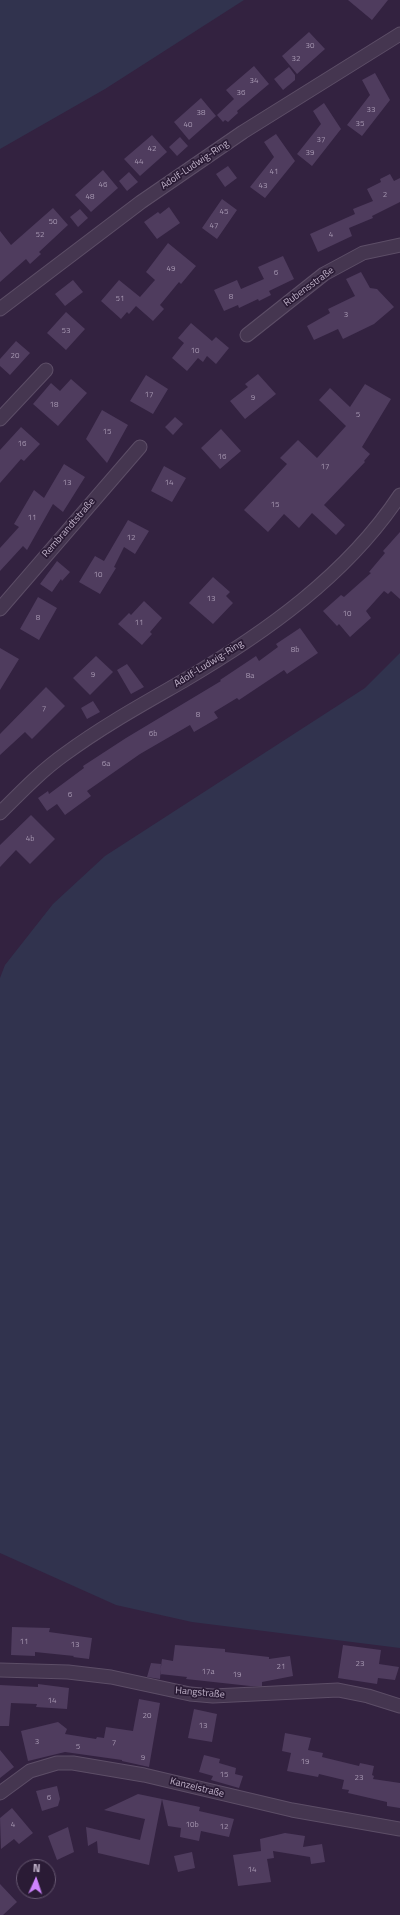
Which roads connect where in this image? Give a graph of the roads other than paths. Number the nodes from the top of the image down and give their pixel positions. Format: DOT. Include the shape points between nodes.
graph roads {
  1 [pos="400,34"];
  2 [pos="400,245"];
  3 [pos="0,309"];
  4 [pos="247,335"];
  5 [pos="46,370"];
  6 [pos="0,419"];
  7 [pos="140,448"];
  8 [pos="400,495"];
  9 [pos="0,609"];
  10 [pos="0,813"];
  11 [pos="0,1670"];
  12 [pos="400,1706"];
  13 [pos="0,1793"];
  14 [pos="400,1829"];
  1 -- 3 [label="street, Adolf-Ludwig-Ring" via="243,132 141,202"];
  2 -- 4 [label="street, Rubensstraße" via="363,253 324,274"];
  5 -- 6 [label="street"];
  7 -- 9 [label="street, Rembrandtstraße"];
  8 -- 10 [label="street, Adolf-Ludwig-Ring" via="370,536 344,563 285,612 222,657 63,754"];
  11 -- 12 [label="street, Hangstraße" via="68,1672 111,1677 190,1694 213,1696 338,1690"];
  13 -- 14 [label="street, Kanzelstraße" via="30,1771 57,1763 72,1763 144,1775 292,1810"];
}
